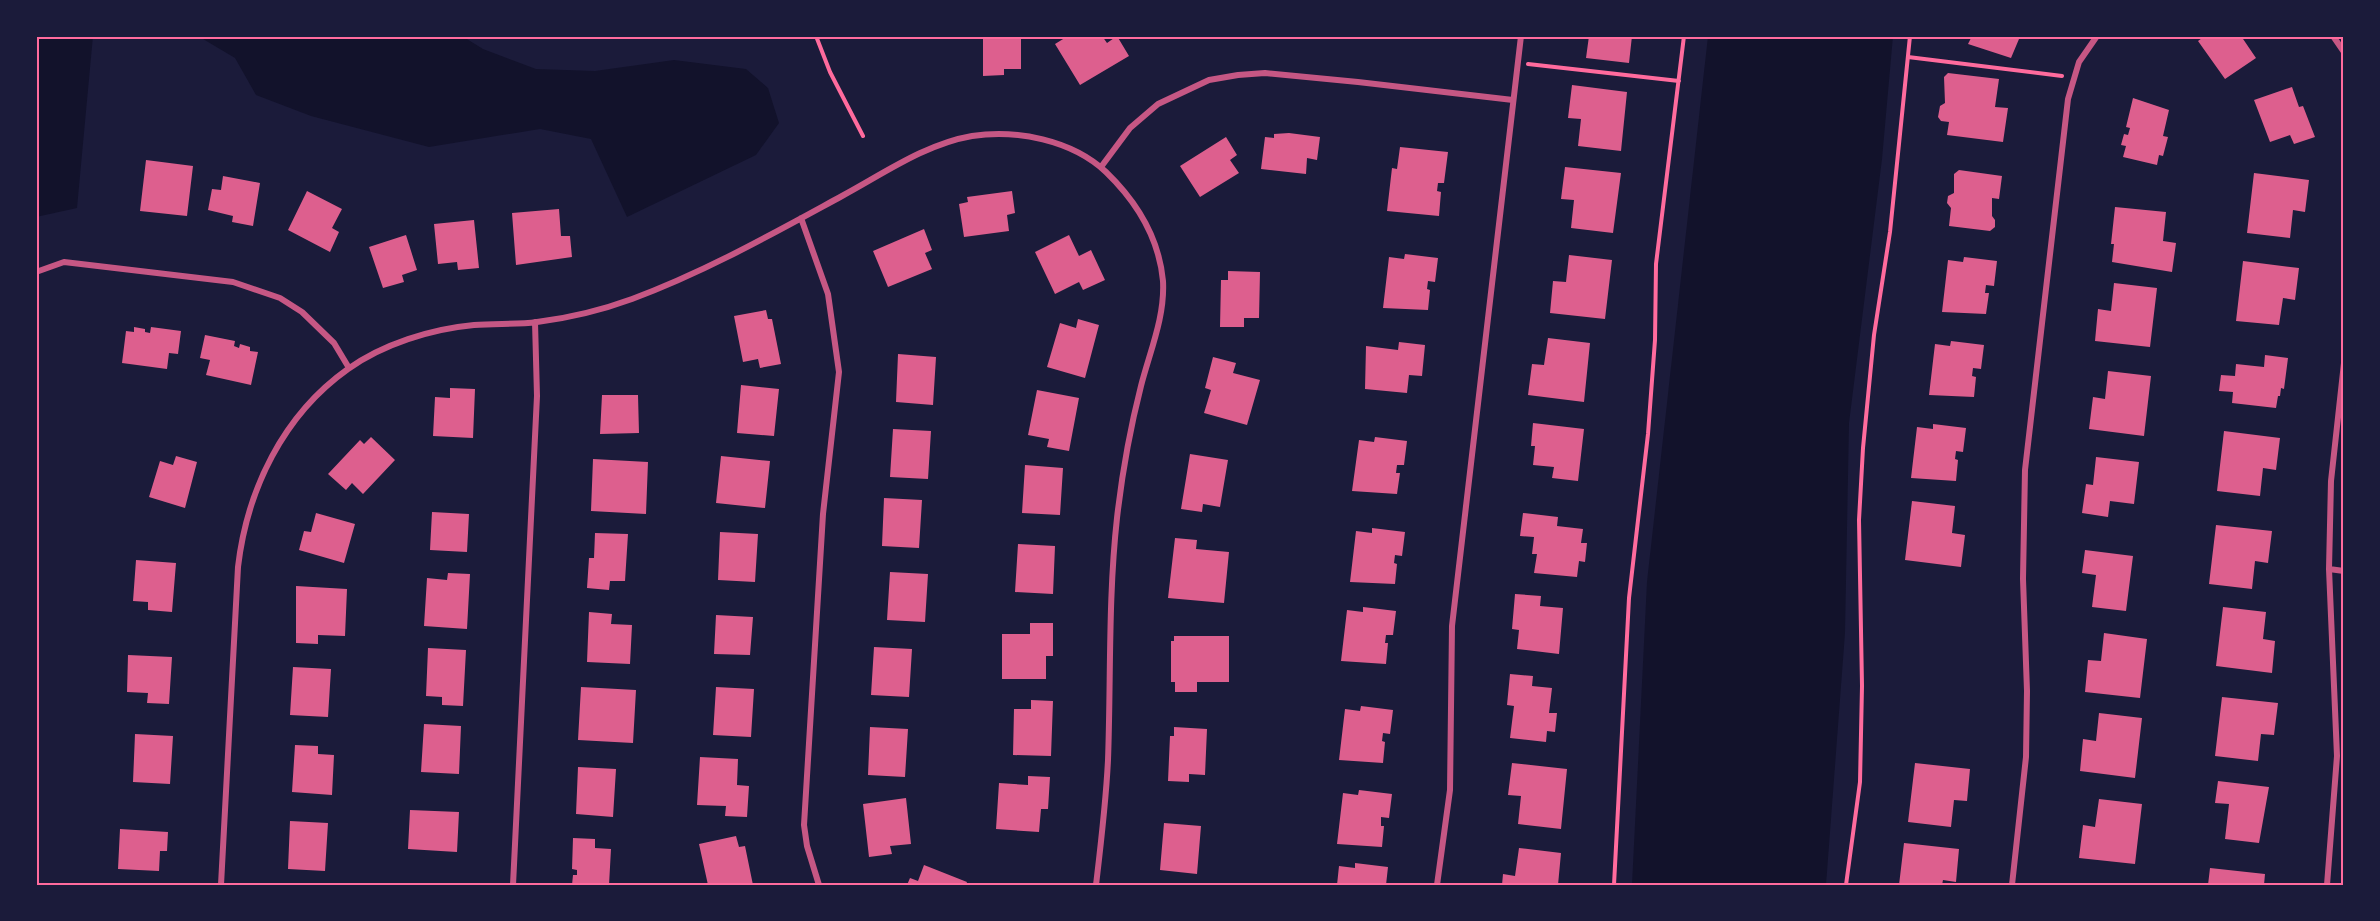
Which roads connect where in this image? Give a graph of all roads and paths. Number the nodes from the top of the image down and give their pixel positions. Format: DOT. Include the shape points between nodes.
graph roads {
  1 [pos="816,36"];
  2 [pos="1521,36"];
  3 [pos="1684,36"];
  4 [pos="1910,36"];
  5 [pos="2097,36"];
  6 [pos="2333,36"];
  7 [pos="2344,52"];
  8 [pos="1908,57"];
  9 [pos="1518,62"];
  10 [pos="2074,79"];
  11 [pos="1679,81"];
  12 [pos="1513,100"];
  13 [pos="863,136"];
  14 [pos="1101,167"];
  15 [pos="801,218"];
  16 [pos="36,272"];
  17 [pos="535,322"];
  18 [pos="2344,363"];
  19 [pos="349,368"];
  20 [pos="2329,569"];
  21 [pos="2344,571"];
  22 [pos="221,885"];
  23 [pos="513,885"];
  24 [pos="819,885"];
  25 [pos="1096,885"];
  26 [pos="1437,885"];
  27 [pos="1614,885"];
  28 [pos="1846,885"];
  29 [pos="2012,885"];
  30 [pos="2327,885"];
  1 -- 13 [label="path"];
  2 -- 9 [label="street"];
  3 -- 11 [label="path"];
  4 -- 8 [label="path"];
  5 -- 10 [label="street" via="2079,62"];
  6 -- 7 [label="street"];
  8 -- 10 [label="path"];
  8 -- 28 [label="path" via="1863,448 1859,520 1860,782"];
  9 -- 11 [label="path"];
  9 -- 12 [label="street"];
  10 -- 29 [label="street" via="2068,99 2025,470 2026,757"];
  11 -- 27 [label="path" via="1656,264 1648,434 1629,598"];
  12 -- 14 [label="street" via="1266,73 1238,75 1209,80 1158,104 1130,128"];
  12 -- 26 [label="street" via="1452,626 1450,790"];
  14 -- 15 [label="street" via="1047,141 997,133 966,137 901,162"];
  14 -- 25 [label="street" via="1125,192 1154,240 1162,299 1136,406 1117,514 1110,616 1107,793"];
  15 -- 17 [label="street" via="744,249 633,298 598,310"];
  15 -- 24 [label="street" via="828,294 839,372 823,514 804,825"];
  16 -- 19 [label="street" via="64,262 232,282 280,298 302,312 334,343"];
  17 -- 19 [label="street" via="440,330 396,345"];
  17 -- 23 [label="street" via="537,396"];
  18 -- 20 [label="street" via="2331,481"];
  19 -- 22 [label="street" via="304,410 284,435 254,492 247,515 238,567"];
  20 -- 21 [label="street"];
  20 -- 30 [label="street" via="2337,756"];
}
